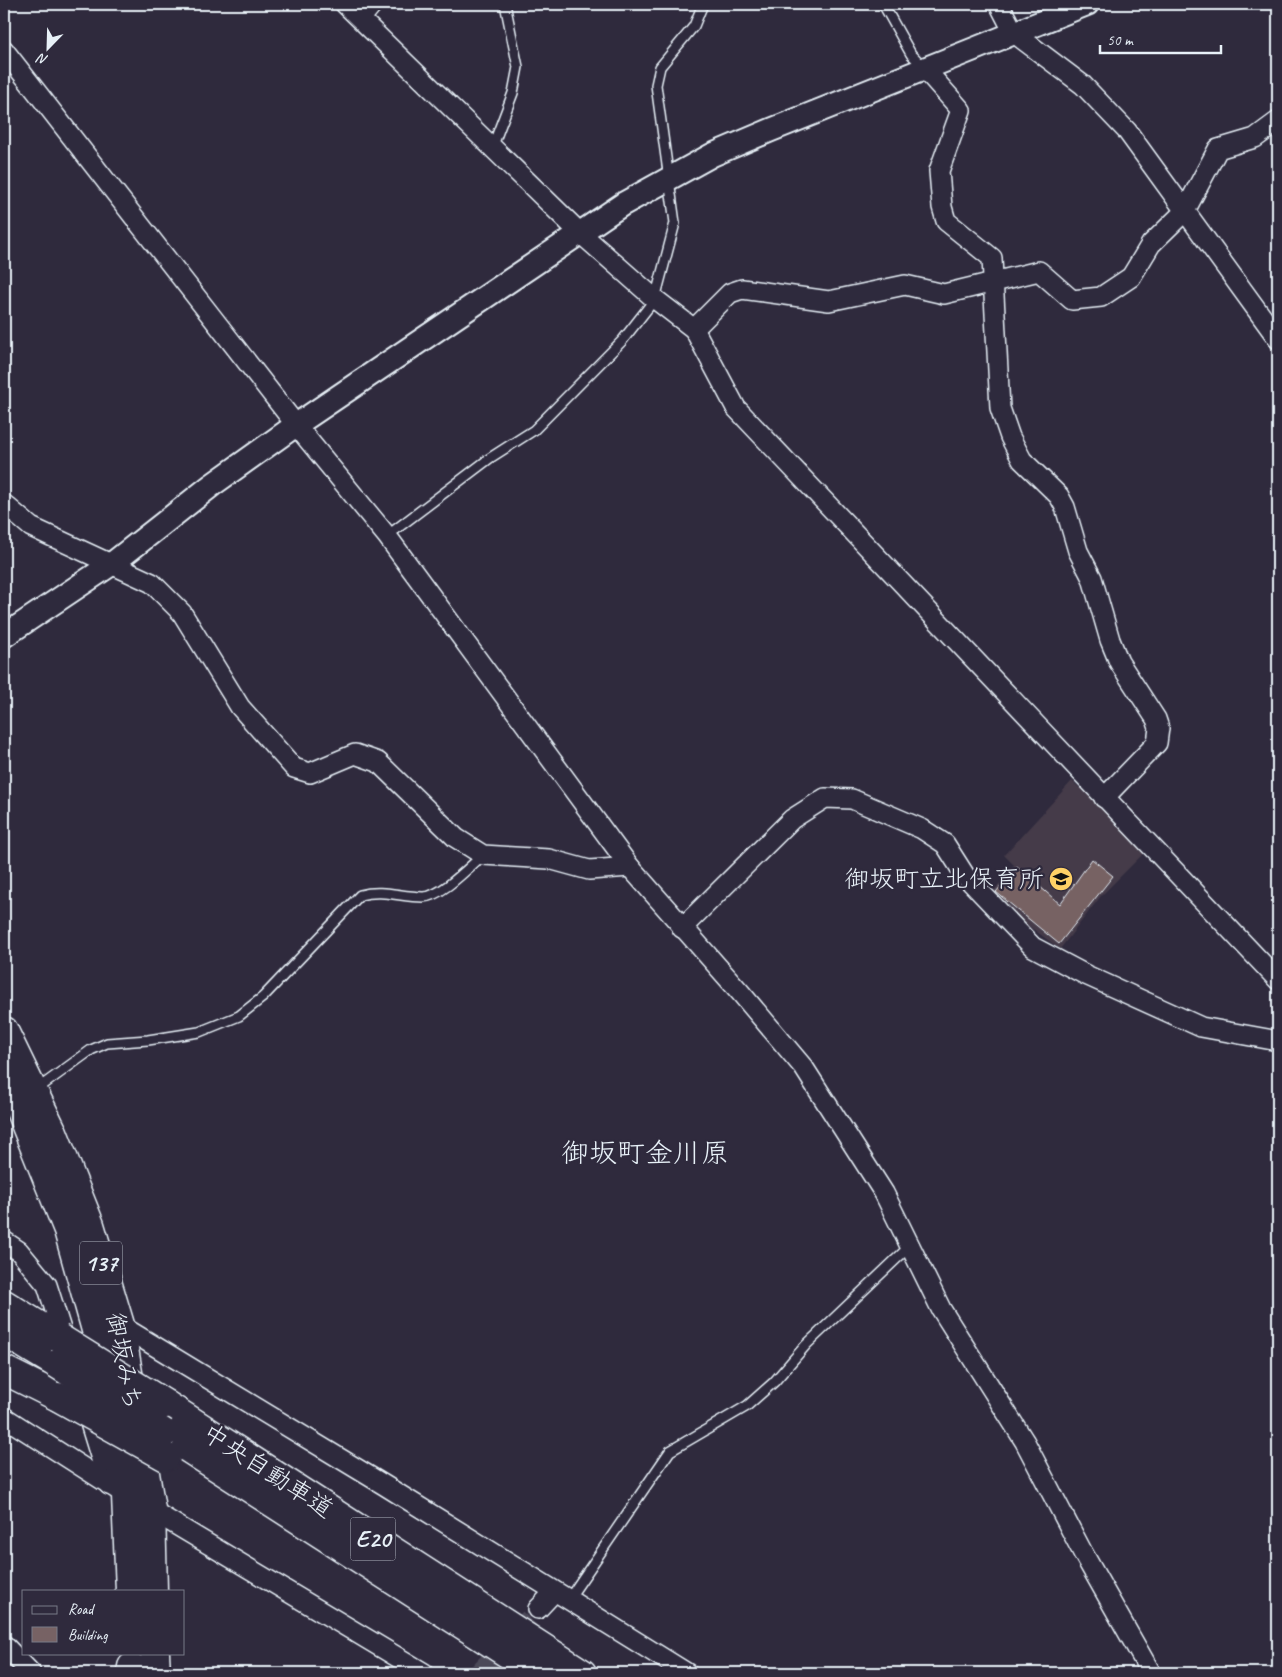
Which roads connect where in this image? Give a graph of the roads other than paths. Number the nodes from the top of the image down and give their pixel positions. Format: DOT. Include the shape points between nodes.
graph roads {
  1 [pos="345,4"];
  2 [pos="379,4"];
  3 [pos="505,4"];
  4 [pos="703,4"];
  5 [pos="883,4"];
  6 [pos="999,4"];
  7 [pos="1087,4"];
  8 [pos="364,22"];
  9 [pos="1014,33"];
  10 [pos="4,50"];
  11 [pos="924,68"];
  12 [pos="1278,121"];
  13 [pos="492,148"];
  14 [pos="670,177"];
  15 [pos="1186,210"];
  16 [pos="579,232"];
  17 [pos="994,281"];
  18 [pos="655,299"];
  19 [pos="694,329"];
  20 [pos="1278,339"];
  21 [pos="296,425"];
  22 [pos="4,504"];
  23 [pos="387,536"];
  24 [pos="113,563"];
  25 [pos="4,636"];
  26 [pos="1104,798"];
  27 [pos="483,855"];
  28 [pos="630,867"];
  29 [pos="682,928"];
  30 [pos="1278,980"];
  31 [pos="4,1031"];
  32 [pos="1278,1041"];
  33 [pos="4,1077"];
  34 [pos="34,1092"];
  35 [pos="4,1241"];
  36 [pos="910,1246"];
  37 [pos="4,1304"];
  38 [pos="120,1325"];
  39 [pos="4,1332"];
  40 [pos="58,1351"];
  41 [pos="4,1370"];
  42 [pos="4,1417"];
  43 [pos="165,1445"];
  44 [pos="118,1490"];
  45 [pos="151,1509"];
  46 [pos="130,1590"];
  47 [pos="153,1590"];
  48 [pos="561,1596"];
  49 [pos="538,1609"];
  50 [pos="4,1645"];
  51 [pos="154,1654"];
  52 [pos="136,1668"];
  53 [pos="31,1673"];
  54 [pos="424,1673"];
  55 [pos="538,1673"];
  56 [pos="582,1673"];
  57 [pos="687,1673"];
  58 [pos="1151,1673"];
  1 -- 8 [label="street"];
  2 -- 8 [label="lane"];
  3 -- 13 [label="lane" via="518,67 513,93"];
  4 -- 14 [label="lane" via="694,26 660,67 656,85"];
  5 -- 11 [label="lane" via="911,54"];
  6 -- 9 [label="street"];
  7 -- 9 [label="street"];
  8 -- 13 [label="street"];
  9 -- 11 [label="street"];
  9 -- 15 [label="street" via="1084,85 1127,131"];
  10 -- 21 [label="street"];
  11 -- 14 [label="street" via="771,130"];
  11 -- 17 [label="street" via="961,110 939,171 946,221 992,258"];
  12 -- 15 [label="street" via="1255,138 1218,149"];
  13 -- 16 [label="street"];
  14 -- 16 [label="street"];
  14 -- 18 [label="lane" via="675,223"];
  15 -- 17 [label="street" via="1151,244 1131,277 1101,297 1072,300 1038,271"];
  15 -- 20 [label="street"];
  16 -- 18 [label="street"];
  16 -- 21 [label="street"];
  17 -- 19 [label="street" via="944,294 905,285 829,301 742,289 730,293"];
  17 -- 26 [label="street" via="1000,408 1010,437 1022,460 1059,496 1065,507 1119,662 1156,718 1159,728 1156,743"];
  18 -- 19 [label="street"];
  18 -- 23 [label="lane" via="622,341 534,430 490,458"];
  19 -- 26 [label="street" via="736,408"];
  21 -- 23 [label="street"];
  21 -- 24 [label="street"];
  22 -- 24 [label="street" via="31,527"];
  23 -- 28 [label="street"];
  24 -- 25 [label="street"];
  24 -- 27 [label="street" via="152,583 182,613 240,707 294,768 310,773 355,754 378,762 456,838"];
  26 -- 30 [label="street" via="1171,864"];
  27 -- 28 [label="street" via="549,859 589,870"];
  27 -- 34 [label="lane" via="437,894 424,897 376,891 360,895 263,997 239,1016 199,1032 107,1042"];
  28 -- 29 [label="street"];
  29 -- 32 [label="street" via="792,819 825,798 852,799 922,829 945,844 966,877 1033,947 1201,1027"];
  29 -- 36 [label="street" via="804,1068 884,1192"];
  31 -- 34 [label="highway, 御坂みち / 137"];
  33 -- 44 [label="highway, 御坂みち / 137" via="68,1230 101,1348"];
  34 -- 38 [label="highway, 御坂みち / 137" via="90,1225"];
  35 -- 44 [label="street" via="20,1251 47,1284"];
  36 -- 48 [label="lane" via="747,1406 670,1451"];
  36 -- 58 [label="street" via="941,1309 1025,1442"];
  37 -- 40 [label="highway, 中央自動車道 / E20"];
  38 -- 45 [label="highway, 御坂みち / 137"];
  38 -- 48 [label="street"];
  39 -- 40 [label="highway, 中央自動車道 / E20"];
  40 -- 43 [label="highway, 中央自動車道 / E20, bridge"];
  40 -- 56 [label="highway, 中央自動車道 / E20, bridge" via="165,1404"];
  41 -- 43 [label="highway, bridge"];
  42 -- 44 [label="street"];
  43 -- 55 [label="highway, 中央自動車道 / E20" via="332,1539"];
  44 -- 45 [label="street"];
  44 -- 46 [label="highway, 御坂みち / 137"];
  45 -- 47 [label="highway, 御坂みち / 137"];
  45 -- 54 [label="street"];
  48 -- 49 [label="street"];
  48 -- 57 [label="street"];
  50 -- 53 [label="street"];
  51 -- 52 [label="highway"];
}
